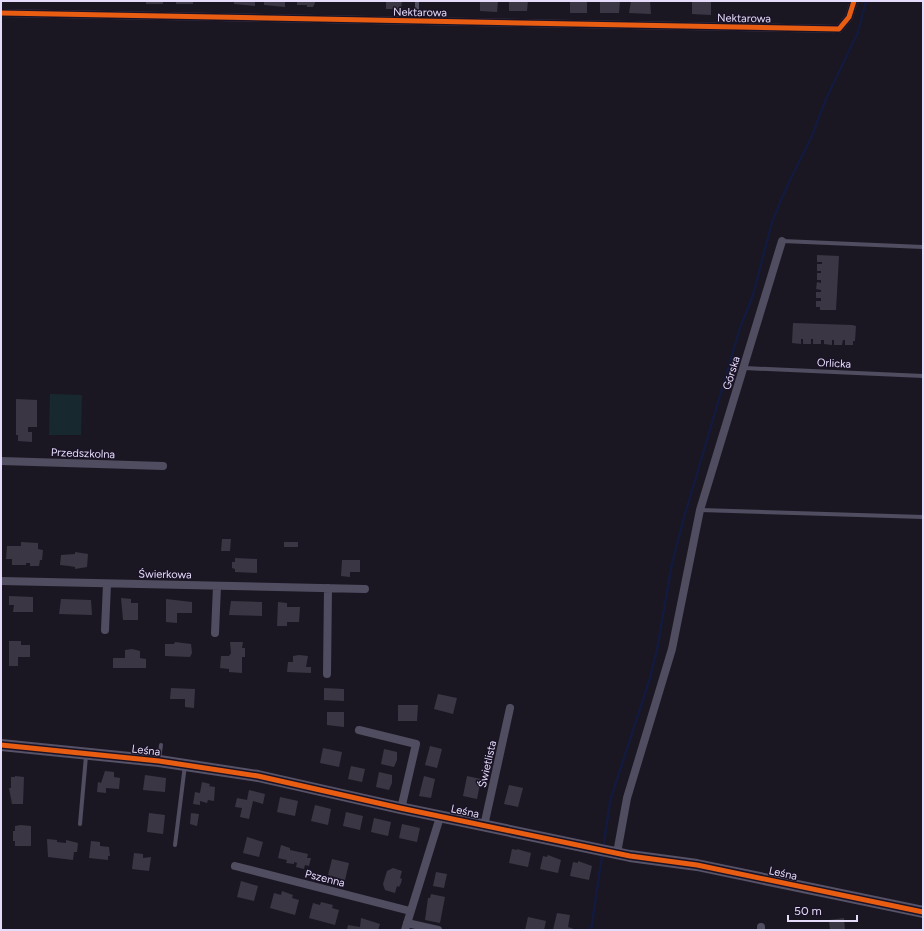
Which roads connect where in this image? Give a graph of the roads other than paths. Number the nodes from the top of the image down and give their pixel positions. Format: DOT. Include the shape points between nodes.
graph roads {
  1 [pos="417,1"];
  2 [pos="854,1"];
  3 [pos="1,14"];
  4 [pos="417,22"];
  5 [pos="782,241"];
  6 [pos="923,246"];
  7 [pos="744,368"];
  8 [pos="923,376"];
  9 [pos="1,462"];
  10 [pos="164,466"];
  11 [pos="700,510"];
  12 [pos="923,517"];
  13 [pos="1,582"];
  14 [pos="107,584"];
  15 [pos="217,586"];
  16 [pos="328,588"];
  17 [pos="365,589"];
  18 [pos="105,630"];
  19 [pos="215,633"];
  20 [pos="327,674"];
  21 [pos="510,708"];
  22 [pos="359,730"];
  23 [pos="161,744"];
  24 [pos="1,745"];
  25 [pos="86,753"];
  26 [pos="159,762"];
  27 [pos="185,765"];
  28 [pos="401,809"];
  29 [pos="440,817"];
  30 [pos="80,824"];
  31 [pos="484,826"];
  32 [pos="175,845"];
  33 [pos="617,853"];
  34 [pos="235,866"];
  35 [pos="410,911"];
  36 [pos="923,912"];
  37 [pos="406,926"];
  38 [pos="438,930"];
  1 -- 4 [label="lane"];
  2 -- 4 [label="street, Nektarowa" via="849,17 839,29"];
  3 -- 4 [label="street, Nektarowa"];
  5 -- 6 [label="lane"];
  5 -- 7 [label="street, Górska"];
  7 -- 8 [label="lane, Orlicka"];
  7 -- 11 [label="street, Górska"];
  9 -- 10 [label="street, Przedszkolna"];
  11 -- 12 [label="lane"];
  11 -- 33 [label="street, Górska" via="672,649 627,798"];
  13 -- 14 [label="street, Świerkowa"];
  14 -- 15 [label="street, Świerkowa"];
  14 -- 18 [label="street"];
  15 -- 16 [label="street, Świerkowa"];
  15 -- 19 [label="street"];
  16 -- 17 [label="street, Świerkowa"];
  16 -- 20 [label="street"];
  21 -- 31 [label="street, Świetlista"];
  22 -- 28 [label="street" via="416,744"];
  23 -- 26 [label="lane"];
  24 -- 25 [label="street, Leśna"];
  25 -- 26 [label="street, Leśna"];
  25 -- 30 [label="lane"];
  26 -- 27 [label="street, Leśna"];
  27 -- 28 [label="street, Leśna" via="258,776"];
  27 -- 32 [label="lane"];
  28 -- 29 [label="street, Leśna"];
  29 -- 31 [label="street, Leśna"];
  29 -- 35 [label="street"];
  31 -- 33 [label="street, Leśna"];
  33 -- 36 [label="street, Leśna" via="697,865"];
  34 -- 35 [label="street, Pszenna"];
  35 -- 37 [label="street"];
  37 -- 38 [label="street"];
}
